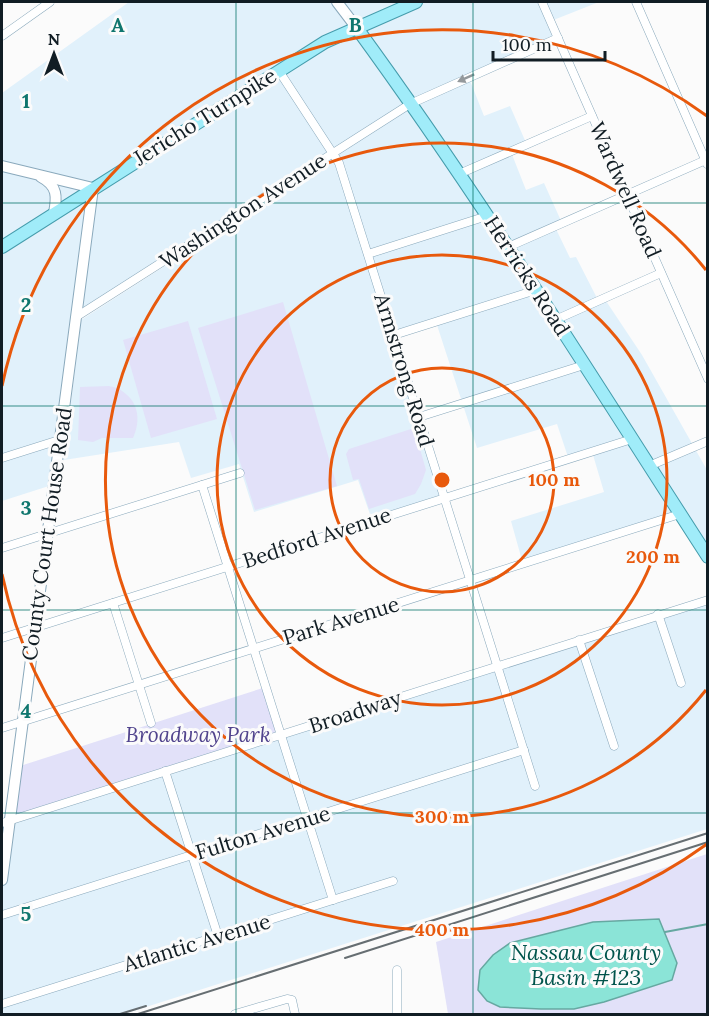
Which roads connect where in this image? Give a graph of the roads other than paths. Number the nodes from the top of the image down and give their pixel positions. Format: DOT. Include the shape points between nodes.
graph roads {
  1 [pos="50,2"];
  2 [pos="337,2"];
  3 [pos="416,2"];
  4 [pos="542,2"];
  5 [pos="636,2"];
  6 [pos="356,27"];
  7 [pos="2,36"];
  8 [pos="558,38"];
  9 [pos="279,71"];
  10 [pos="410,104"];
  11 [pos="592,116"];
  12 [pos="333,154"];
  13 [pos="707,162"];
  14 [pos="2,166"];
  15 [pos="24,171"];
  16 [pos="459,174"];
  17 [pos="93,188"];
  18 [pos="627,195"];
  19 [pos="54,213"];
  20 [pos="487,216"];
  21 [pos="2,247"];
  22 [pos="508,247"];
  23 [pos="368,254"];
  24 [pos="661,273"];
  25 [pos="536,290"];
  26 [pos="76,317"];
  27 [pos="555,320"];
  28 [pos="394,335"];
  29 [pos="584,365"];
  30 [pos="708,379"];
  31 [pos="419,417"];
  32 [pos="632,439"];
  33 [pos="59,440"];
  34 [pos="708,441"];
  35 [pos="2,458"];
  36 [pos="649,466"];
  37 [pos="240,473"];
  38 [pos="202,485"];
  39 [pos="445,498"];
  40 [pos="680,514"];
  41 [pos="47,534"];
  42 [pos="2,548"];
  43 [pos="708,557"];
  44 [pos="228,567"];
  45 [pos="471,580"];
  46 [pos="708,600"];
  47 [pos="113,603"];
  48 [pos="658,614"];
  49 [pos="34,627"];
  50 [pos="2,638"];
  51 [pos="579,640"];
  52 [pos="254,648"];
  53 [pos="498,666"];
  54 [pos="681,683"];
  55 [pos="139,685"];
  56 [pos="22,721"];
  57 [pos="151,723"];
  58 [pos="2,728"];
  59 [pos="281,735"];
  60 [pos="614,746"];
  61 [pos="524,750"];
  62 [pos="165,771"];
  63 [pos="535,786"];
  64 [pos="307,819"];
  65 [pos="6,822"];
  66 [pos="192,855"];
  67 [pos="2,880"];
  68 [pos="393,881"];
  69 [pos="333,900"];
  70 [pos="2,915"];
  71 [pos="218,936"];
  72 [pos="397,970"];
  73 [pos="2,1004"];
  74 [pos="235,1014"];
  75 [pos="295,1014"];
  76 [pos="397,1014"];
  1 -- 7 [label="street"];
  2 -- 6 [label="main road, Herricks Road"];
  3 -- 6 [label="main road, Jericho Turnpike"];
  4 -- 8 [label="street, Wardwell Road"];
  5 -- 13 [label="street"];
  6 -- 9 [label="main road, Jericho Turnpike"];
  6 -- 10 [label="main road, Herricks Road"];
  8 -- 10 [label="street, Washington Avenue, one-way"];
  8 -- 11 [label="street, Wardwell Road"];
  9 -- 12 [label="street, Armstrong Road"];
  9 -- 17 [label="main road, Jericho Turnpike"];
  10 -- 12 [label="street, Washington Avenue"];
  10 -- 16 [label="main road, Herricks Road"];
  11 -- 16 [label="street"];
  11 -- 18 [label="street, Wardwell Road"];
  12 -- 23 [label="street, Armstrong Road"];
  12 -- 26 [label="street, Washington Avenue"];
  13 -- 18 [label="street"];
  14 -- 15 [label="main road"];
  15 -- 17 [label="main road"];
  15 -- 19 [label="main road" via="51,184 56,194"];
  16 -- 20 [label="main road, Herricks Road"];
  17 -- 19 [label="main road, Jericho Turnpike"];
  17 -- 26 [label="main road, County Court House Road"];
  18 -- 22 [label="street"];
  18 -- 24 [label="street, Wardwell Road"];
  19 -- 21 [label="main road, Jericho Turnpike"];
  20 -- 22 [label="main road, Herricks Road"];
  20 -- 23 [label="street"];
  22 -- 25 [label="main road, Herricks Road"];
  23 -- 28 [label="street, Armstrong Road"];
  24 -- 27 [label="street"];
  24 -- 30 [label="street, Wardwell Road"];
  25 -- 27 [label="main road, Herricks Road"];
  25 -- 28 [label="street"];
  26 -- 33 [label="main road, County Court House Road"];
  27 -- 29 [label="main road, Herricks Road"];
  28 -- 31 [label="street, Armstrong Road"];
  29 -- 31 [label="street"];
  29 -- 32 [label="main road, Herricks Road"];
  31 -- 39 [label="street, Armstrong Road"];
  32 -- 36 [label="main road, Herricks Road"];
  32 -- 39 [label="street, Bedford Avenue"];
  33 -- 35 [label="street"];
  33 -- 41 [label="main road, County Court House Road"];
  34 -- 36 [label="street"];
  36 -- 40 [label="main road, Herricks Road"];
  37 -- 38 [label="street"];
  38 -- 41 [label="street"];
  38 -- 44 [label="street"];
  39 -- 44 [label="street, Bedford Avenue"];
  39 -- 45 [label="street, Armstrong Road"];
  40 -- 43 [label="main road, Herricks Road"];
  40 -- 45 [label="street, Park Avenue"];
  41 -- 42 [label="street"];
  41 -- 49 [label="main road, County Court House Road"];
  44 -- 47 [label="street, Bedford Avenue"];
  44 -- 52 [label="street"];
  45 -- 52 [label="street, Park Avenue"];
  45 -- 53 [label="street, Armstrong Road"];
  46 -- 48 [label="street, Broadway"];
  47 -- 49 [label="street, Bedford Avenue"];
  47 -- 55 [label="street"];
  48 -- 51 [label="street, Broadway"];
  48 -- 54 [label="street"];
  49 -- 50 [label="street, Bedford Avenue"];
  49 -- 56 [label="main road, County Court House Road"];
  51 -- 53 [label="street, Broadway"];
  51 -- 60 [label="street"];
  52 -- 55 [label="street, Park Avenue"];
  52 -- 59 [label="street"];
  53 -- 59 [label="street, Broadway"];
  53 -- 61 [label="street, Armstrong Road"];
  55 -- 56 [label="street, Park Avenue"];
  55 -- 57 [label="street"];
  56 -- 58 [label="street, Park Avenue"];
  56 -- 65 [label="main road, County Court House Road"];
  59 -- 62 [label="street, Broadway"];
  59 -- 64 [label="street"];
  61 -- 63 [label="street, Armstrong Road"];
  61 -- 64 [label="street, Fulton Avenue"];
  62 -- 65 [label="street, Broadway"];
  62 -- 66 [label="street"];
  64 -- 66 [label="street, Fulton Avenue"];
  64 -- 69 [label="street"];
  65 -- 67 [label="main road, County Court House Road"];
  66 -- 70 [label="street, Fulton Avenue"];
  66 -- 71 [label="street"];
  68 -- 69 [label="street, Atlantic Avenue"];
  69 -- 71 [label="street, Atlantic Avenue"];
  71 -- 73 [label="street, Atlantic Avenue"];
  72 -- 76 [label="street"];
  74 -- 75 [label="street" via="287,999 292,1000"];
}
